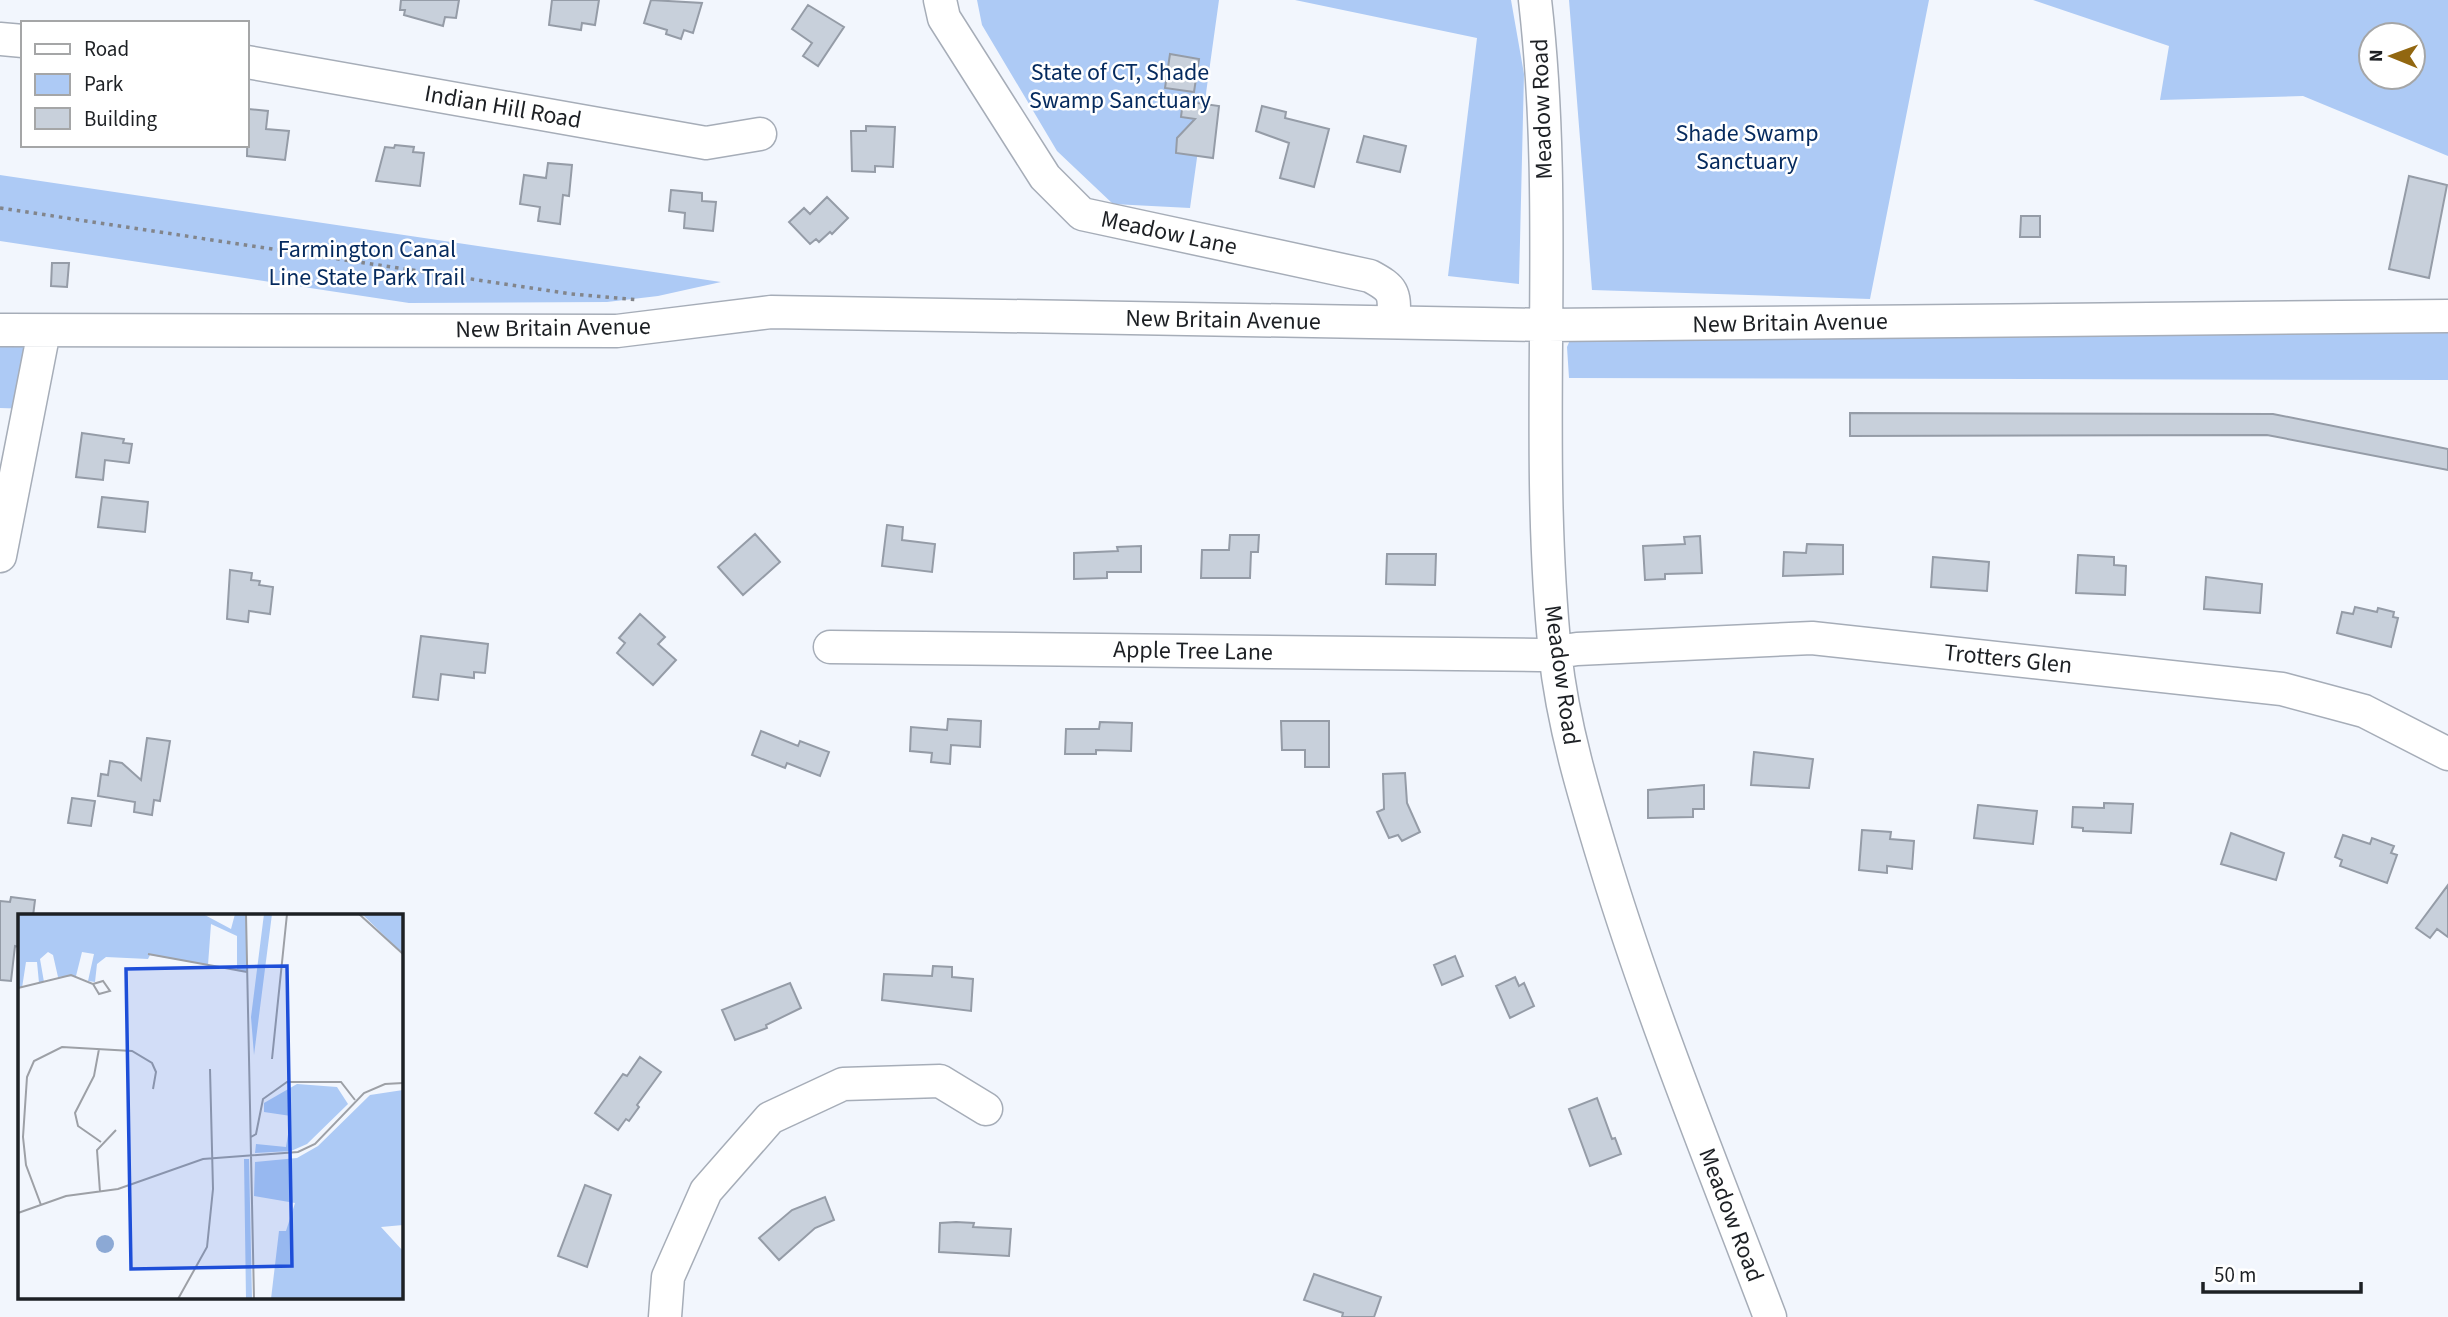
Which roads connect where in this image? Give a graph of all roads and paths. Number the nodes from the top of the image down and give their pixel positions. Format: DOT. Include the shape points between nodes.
graph roads {
  1 [pos="940,0"];
  2 [pos="1535,0"];
  3 [pos="0,39"];
  4 [pos="21,41"];
  5 [pos="248,62"];
  6 [pos="760,134"];
  7 [pos="0,208"];
  8 [pos="609,299"];
  9 [pos="2448,316"];
  10 [pos="1394,322"];
  11 [pos="1547,325"];
  12 [pos="0,330"];
  13 [pos="44,331"];
  14 [pos="0,556"];
  15 [pos="830,647"];
  16 [pos="1555,653"];
  17 [pos="2448,754"];
  18 [pos="986,1109"];
  19 [pos="665,1317"];
  20 [pos="1770,1317"];
  1 -- 10 [label="street, Meadow Lane" via="944,18 1045,177 1082,214 1370,276 1390,287"];
  2 -- 11 [label="street, Meadow Road" via="1544,74"];
  3 -- 4 [label="street"];
  5 -- 6 [label="street, Indian Hill Road" via="706,144"];
  7 -- 8 [label="path"];
  9 -- 11 [label="street, New Britain Avenue"];
  10 -- 11 [label="street, New Britain Avenue"];
  10 -- 13 [label="street, New Britain Avenue" via="771,312 617,331"];
  11 -- 16 [label="street, Meadow Road" via="1547,505"];
  12 -- 13 [label="street, New Britain Avenue"];
  13 -- 14 [label="street"];
  15 -- 16 [label="street, Apple Tree Lane"];
  16 -- 17 [label="street, Trotters Glen" via="1812,638 2282,689 2364,711"];
  16 -- 20 [label="street, Meadow Road" via="1576,768 1635,961"];
  18 -- 19 [label="street" via="940,1081 843,1084 770,1118 706,1191 668,1277"];
}
